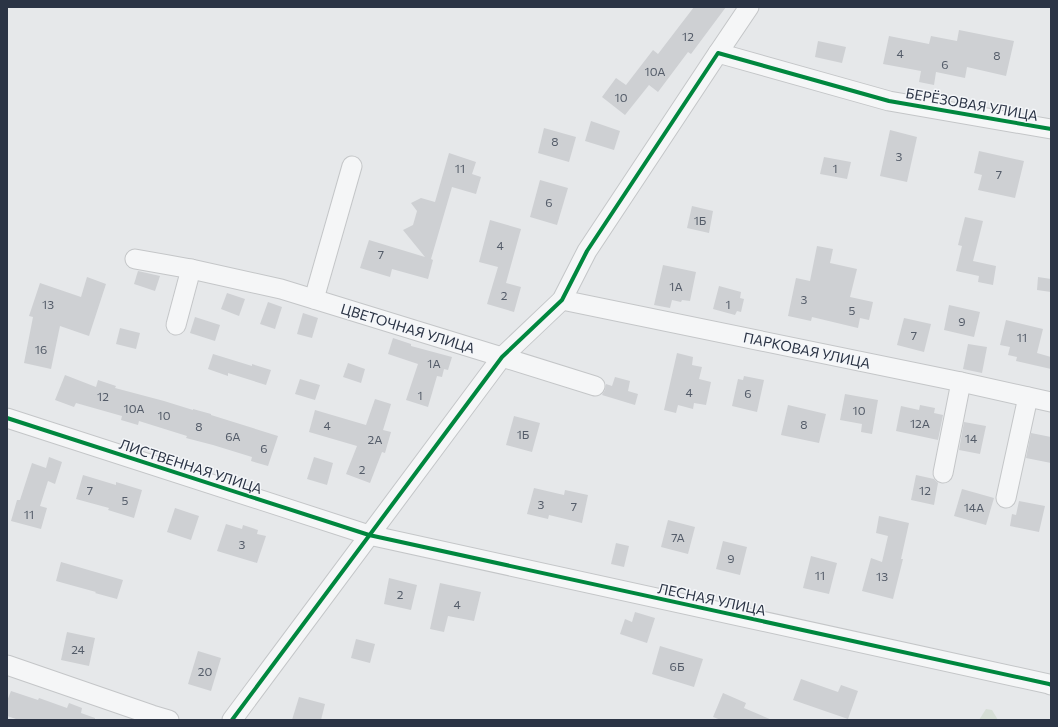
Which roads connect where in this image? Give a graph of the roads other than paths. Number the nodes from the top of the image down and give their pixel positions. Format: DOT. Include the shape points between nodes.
graph roads {
  1 [pos="748,7"];
  2 [pos="718,53"];
  3 [pos="1051,129"];
  4 [pos="352,166"];
  5 [pos="135,259"];
  6 [pos="191,269"];
  7 [pos="314,300"];
  8 [pos="562,300"];
  9 [pos="176,325"];
  10 [pos="502,357"];
  11 [pos="960,382"];
  12 [pos="595,386"];
  13 [pos="1028,397"];
  14 [pos="1051,402"];
  15 [pos="7,418"];
  16 [pos="942,473"];
  17 [pos="1006,498"];
  18 [pos="369,535"];
  19 [pos="7,665"];
  20 [pos="1051,685"];
  21 [pos="169,720"];
  22 [pos="232,720"];
  1 -- 2 [label="street"];
  2 -- 3 [label="street, БЕРЁЗОВАЯ УЛИЦА" via="889,101"];
  2 -- 8 [label="street" via="587,251"];
  4 -- 7 [label="street"];
  5 -- 6 [label="street, ЦВЕТОЧНАЯ УЛИЦА"];
  6 -- 7 [label="street, ЦВЕТОЧНАЯ УЛИЦА" via="281,289"];
  6 -- 9 [label="street"];
  7 -- 10 [label="street, ЦВЕТОЧНАЯ УЛИЦА"];
  8 -- 10 [label="street"];
  8 -- 11 [label="street, ПАРКОВАЯ УЛИЦА"];
  10 -- 12 [label="street, ЦВЕТОЧНАЯ УЛИЦА"];
  10 -- 18 [label="street"];
  11 -- 13 [label="street, ПАРКОВАЯ УЛИЦА"];
  11 -- 16 [label="street"];
  13 -- 14 [label="street, ПАРКОВАЯ УЛИЦА"];
  13 -- 17 [label="street"];
  15 -- 18 [label="street, ЛИСТВЕННАЯ УЛИЦА"];
  18 -- 20 [label="street, ЛЕСНАЯ УЛИЦА"];
  18 -- 22 [label="street"];
  19 -- 21 [label="street"];
}
